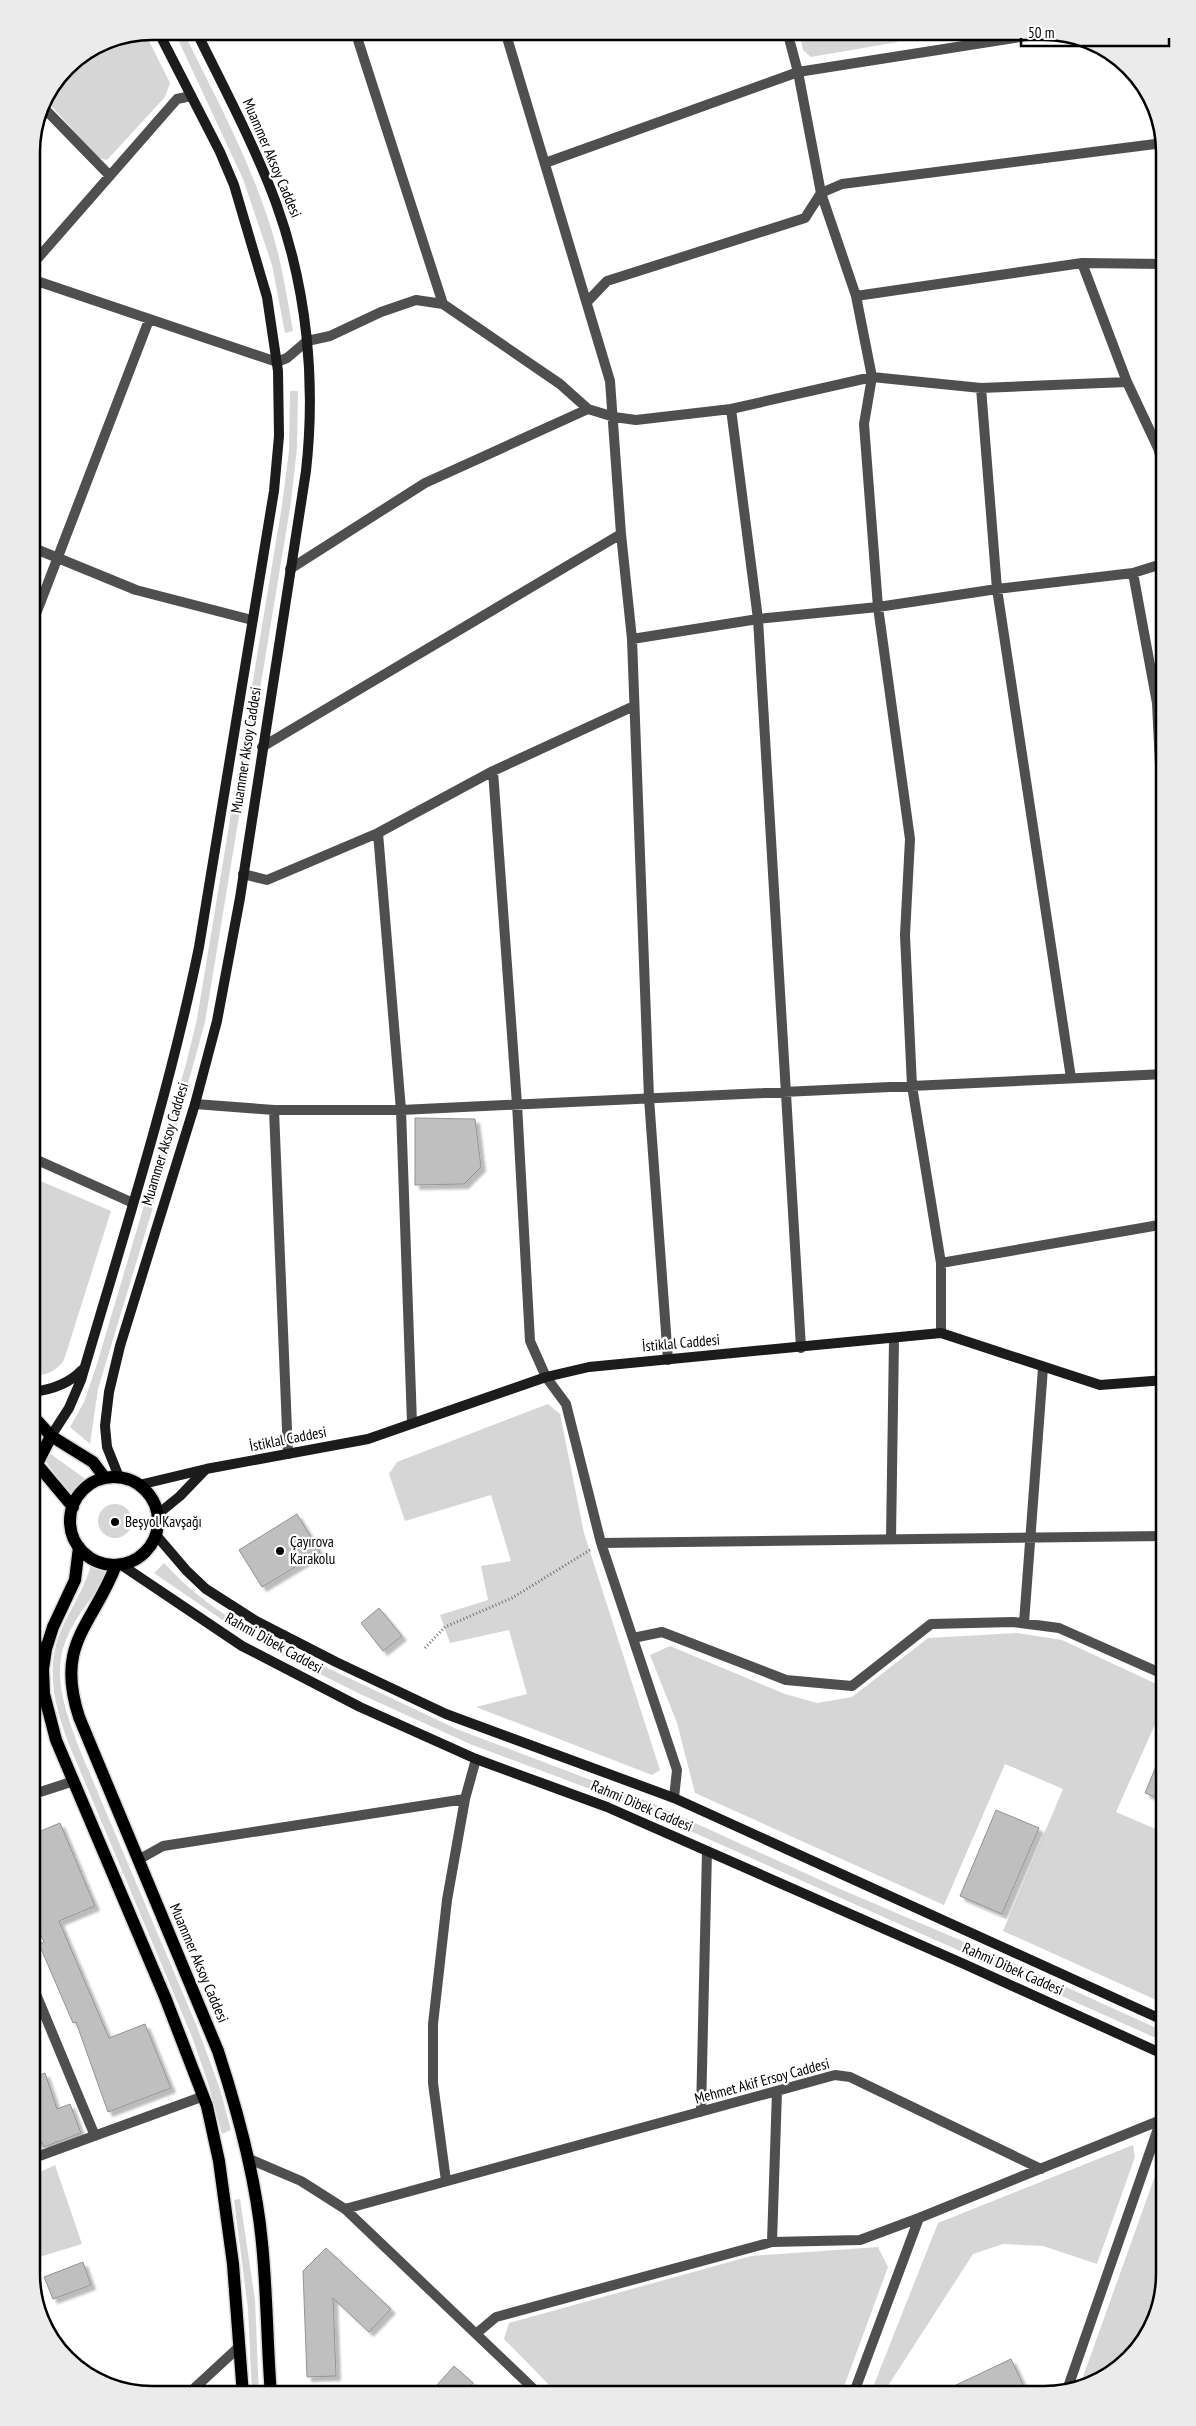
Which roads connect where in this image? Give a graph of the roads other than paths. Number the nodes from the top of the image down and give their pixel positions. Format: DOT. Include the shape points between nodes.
graph roads {
  1 [pos="163,40"];
  2 [pos="200,40"];
  3 [pos="358,40"];
  4 [pos="508,40"];
  5 [pos="788,40"];
  6 [pos="1001,40"];
  7 [pos="798,72"];
  8 [pos="191,96"];
  9 [pos="47,111"];
  10 [pos="1155,144"];
  11 [pos="545,163"];
  12 [pos="110,176"];
  13 [pos="821,193"];
  14 [pos="40,257"];
  15 [pos="1082,264"];
  16 [pos="1156,264"];
  17 [pos="40,282"];
  18 [pos="856,296"];
  19 [pos="587,302"];
  20 [pos="443,304"];
  21 [pos="149,320"];
  22 [pos="307,341"];
  23 [pos="277,362"];
  24 [pos="872,377"];
  25 [pos="1128,382"];
  26 [pos="981,388"];
  27 [pos="588,408"];
  28 [pos="731,409"];
  29 [pos="614,417"];
  30 [pos="1156,436"];
  31 [pos="621,534"];
  32 [pos="40,551"];
  33 [pos="59,558"];
  34 [pos="1156,566"];
  35 [pos="290,570"];
  36 [pos="1134,573"];
  37 [pos="997,589"];
  38 [pos="40,607"];
  39 [pos="878,607"];
  40 [pos="758,619"];
  41 [pos="252,620"];
  42 [pos="632,639"];
  43 [pos="1156,677"];
  44 [pos="634,706"];
  45 [pos="262,747"];
  46 [pos="494,771"];
  47 [pos="378,833"];
  48 [pos="244,874"];
  49 [pos="1156,1074"];
  50 [pos="1071,1078"];
  51 [pos="912,1086"];
  52 [pos="788,1092"];
  53 [pos="649,1098"];
  54 [pos="195,1104"];
  55 [pos="517,1104"];
  56 [pos="274,1110"];
  57 [pos="401,1110"];
  58 [pos="40,1160"];
  59 [pos="133,1203"];
  60 [pos="1156,1226"];
  61 [pos="941,1263"];
  62 [pos="941,1333"];
  63 [pos="894,1339"];
  64 [pos="801,1348"];
  65 [pos="668,1360"];
  66 [pos="85,1367"];
  67 [pos="1043,1368"];
  68 [pos="546,1377"];
  69 [pos="1156,1381"];
  70 [pos="40,1391"];
  71 [pos="40,1424"];
  72 [pos="412,1424"];
  73 [pos="51,1436"];
  74 [pos="40,1452"];
  75 [pos="288,1454"];
  76 [pos="40,1467"];
  77 [pos="206,1469"];
  78 [pos="120,1477"];
  79 [pos="104,1478"];
  80 [pos="139,1485"];
  81 [pos="73,1507"];
  82 [pos="158,1514"];
  83 [pos="156,1535"];
  84 [pos="1156,1536"];
  85 [pos="1030,1538"];
  86 [pos="890,1539"];
  87 [pos="601,1543"];
  88 [pos="79,1547"];
  89 [pos="118,1564"];
  90 [pos="1024,1623"];
  91 [pos="633,1638"];
  92 [pos="40,1646"];
  93 [pos="46,1649"];
  94 [pos="1156,1671"];
  95 [pos="476,1759"];
  96 [pos="74,1781"];
  97 [pos="40,1792"];
  98 [pos="674,1798"];
  99 [pos="466,1799"];
  100 [pos="707,1851"];
  101 [pos="138,1860"];
  102 [pos="40,2004"];
  103 [pos="1156,2017"];
  104 [pos="1156,2051"];
  105 [pos="777,2091"];
  106 [pos="204,2096"];
  107 [pos="700,2112"];
  108 [pos="1156,2120"];
  109 [pos="95,2136"];
  110 [pos="1156,2137"];
  111 [pos="40,2157"];
  112 [pos="247,2158"];
  113 [pos="1041,2169"];
  114 [pos="446,2181"];
  115 [pos="345,2209"];
  116 [pos="919,2218"];
  117 [pos="772,2242"];
  118 [pos="477,2334"];
  119 [pos="240,2346"];
  120 [pos="1069,2383"];
  121 [pos="196,2386"];
  122 [pos="242,2386"];
  123 [pos="271,2386"];
  124 [pos="531,2386"];
  125 [pos="856,2386"];
  1 -- 8 [label="main road"];
  2 -- 22 [label="main road, Muammer Aksoy Caddesi" via="258,158 276,204 298,282"];
  3 -- 20 [label="street"];
  4 -- 11 [label="street"];
  5 -- 7 [label="street"];
  6 -- 7 [label="street"];
  7 -- 11 [label="street"];
  7 -- 13 [label="street"];
  8 -- 12 [label="street" via="177,99"];
  8 -- 23 [label="main road" via="220,152 245,216 267,297"];
  9 -- 12 [label="street"];
  10 -- 13 [label="street" via="842,184"];
  11 -- 19 [label="street"];
  12 -- 14 [label="street"];
  13 -- 18 [label="street"];
  13 -- 19 [label="street" via="805,218 607,281"];
  15 -- 16 [label="street"];
  15 -- 18 [label="street"];
  15 -- 25 [label="street"];
  17 -- 21 [label="street"];
  18 -- 24 [label="street"];
  19 -- 29 [label="street" via="610,380"];
  20 -- 22 [label="street" via="416,300 330,336"];
  20 -- 27 [label="street" via="560,384"];
  21 -- 23 [label="street"];
  21 -- 33 [label="street"];
  22 -- 23 [label="street"];
  22 -- 35 [label="main road, Muammer Aksoy Caddesi" via="311,426"];
  23 -- 41 [label="main road" via="280,402 278,463"];
  24 -- 26 [label="street"];
  24 -- 28 [label="street"];
  24 -- 39 [label="street" via="864,424"];
  25 -- 26 [label="street"];
  25 -- 30 [label="street"];
  26 -- 37 [label="street"];
  27 -- 29 [label="street"];
  27 -- 35 [label="street" via="425,483"];
  28 -- 29 [label="street" via="636,420"];
  28 -- 40 [label="street"];
  29 -- 31 [label="street"];
  31 -- 42 [label="street"];
  31 -- 45 [label="street"];
  32 -- 33 [label="street"];
  33 -- 38 [label="street"];
  33 -- 41 [label="street" via="136,590"];
  34 -- 36 [label="street"];
  35 -- 45 [label="main road, Muammer Aksoy Caddesi"];
  36 -- 37 [label="street"];
  36 -- 43 [label="street"];
  37 -- 39 [label="street"];
  37 -- 50 [label="street"];
  39 -- 40 [label="street"];
  39 -- 51 [label="street" via="910,839 905,935"];
  40 -- 42 [label="street"];
  40 -- 52 [label="street"];
  41 -- 59 [label="main road" via="192,984 168,1084"];
  42 -- 44 [label="street"];
  44 -- 46 [label="street"];
  44 -- 53 [label="street"];
  45 -- 48 [label="main road, Muammer Aksoy Caddesi"];
  46 -- 47 [label="street"];
  46 -- 55 [label="street"];
  47 -- 48 [label="street" via="267,880"];
  47 -- 57 [label="street"];
  48 -- 54 [label="main road, Muammer Aksoy Caddesi" via="228,966"];
  49 -- 50 [label="street"];
  50 -- 51 [label="street"];
  51 -- 52 [label="street"];
  51 -- 61 [label="street"];
  52 -- 53 [label="street"];
  52 -- 64 [label="street"];
  53 -- 55 [label="street"];
  53 -- 65 [label="street"];
  54 -- 56 [label="street"];
  54 -- 78 [label="main road, Muammer Aksoy Caddesi" via="108,1392 107,1447"];
  55 -- 57 [label="street"];
  55 -- 68 [label="street" via="530,1341"];
  56 -- 57 [label="street"];
  56 -- 75 [label="street"];
  57 -- 72 [label="street"];
  58 -- 59 [label="street"];
  59 -- 66 [label="main road"];
  60 -- 61 [label="street"];
  61 -- 62 [label="street"];
  62 -- 63 [label="main road, İstiklal Caddesi"];
  62 -- 67 [label="main road, İstiklal Caddesi"];
  63 -- 64 [label="main road, İstiklal Caddesi"];
  63 -- 86 [label="street"];
  64 -- 65 [label="main road, İstiklal Caddesi"];
  65 -- 68 [label="main road, İstiklal Caddesi" via="589,1367"];
  66 -- 70 [label="main road" via="73,1380"];
  66 -- 73 [label="main road" via="72,1401"];
  67 -- 69 [label="main road, İstiklal Caddesi" via="1100,1385"];
  67 -- 85 [label="street"];
  68 -- 72 [label="main road, İstiklal Caddesi"];
  68 -- 87 [label="street" via="566,1404"];
  71 -- 73 [label="main road"];
  72 -- 75 [label="main road, İstiklal Caddesi" via="368,1439"];
  73 -- 74 [label="main road"];
  73 -- 79 [label="main road" via="93,1462"];
  75 -- 77 [label="main road, İstiklal Caddesi"];
  76 -- 81 [label="main road"];
  77 -- 80 [label="main road, İstiklal Caddesi"];
  77 -- 82 [label="main road"];
  78 -- 79 [label="main road"];
  78 -- 80 [label="main road"];
  79 -- 81 [label="main road" via="82,1490"];
  80 -- 82 [label="main road" via="150,1494"];
  81 -- 88 [label="main road" via="71,1531"];
  82 -- 83 [label="main road"];
  83 -- 89 [label="main road" via="142,1555"];
  83 -- 98 [label="main road, Rahmi Dibek Caddesi" via="206,1589 256,1621 446,1714"];
  84 -- 85 [label="street"];
  85 -- 86 [label="street"];
  85 -- 90 [label="street"];
  86 -- 87 [label="street"];
  87 -- 91 [label="street"];
  88 -- 89 [label="main road, Rahmi Dibek Caddesi" via="102,1563"];
  88 -- 93 [label="main road" via="75,1580"];
  89 -- 95 [label="main road, Rahmi Dibek Caddesi" via="275,1665"];
  89 -- 101 [label="main road, Muammer Aksoy Caddesi" via="81,1630 70,1666 70,1682 79,1717"];
  90 -- 91 [label="street" via="931,1624 852,1686 786,1680 662,1632"];
  90 -- 94 [label="street" via="1059,1628"];
  91 -- 98 [label="street" via="677,1770"];
  92 -- 93 [label="street"];
  93 -- 96 [label="main road" via="43,1669 48,1716"];
  95 -- 99 [label="street"];
  95 -- 100 [label="main road, Rahmi Dibek Caddesi" via="607,1807"];
  96 -- 97 [label="street"];
  96 -- 106 [label="main road"];
  98 -- 103 [label="main road, Rahmi Dibek Caddesi"];
  99 -- 101 [label="street" via="163,1846"];
  99 -- 114 [label="street" via="447,1900 433,2024 433,2083"];
  100 -- 104 [label="main road, Rahmi Dibek Caddesi"];
  100 -- 107 [label="street"];
  101 -- 112 [label="main road, Muammer Aksoy Caddesi" via="218,2051"];
  102 -- 109 [label="street"];
  105 -- 107 [label="street, Mehmet Akif Ersoy Caddesi"];
  105 -- 113 [label="street, Mehmet Akif Ersoy Caddesi" via="835,2076 850,2077"];
  105 -- 117 [label="street"];
  106 -- 109 [label="street"];
  106 -- 119 [label="main road" via="219,2162"];
  107 -- 114 [label="street, Mehmet Akif Ersoy Caddesi"];
  108 -- 113 [label="street"];
  109 -- 111 [label="street"];
  110 -- 120 [label="street"];
  112 -- 115 [label="street" via="301,2181"];
  112 -- 123 [label="main road, Muammer Aksoy Caddesi" via="262,2241"];
  113 -- 116 [label="street"];
  114 -- 115 [label="street, Mehmet Akif Ersoy Caddesi"];
  115 -- 118 [label="street"];
  116 -- 117 [label="street" via="860,2240"];
  116 -- 125 [label="street"];
  117 -- 118 [label="street" via="496,2316"];
  118 -- 124 [label="street"];
  119 -- 121 [label="street"];
  119 -- 122 [label="main road"];
}
